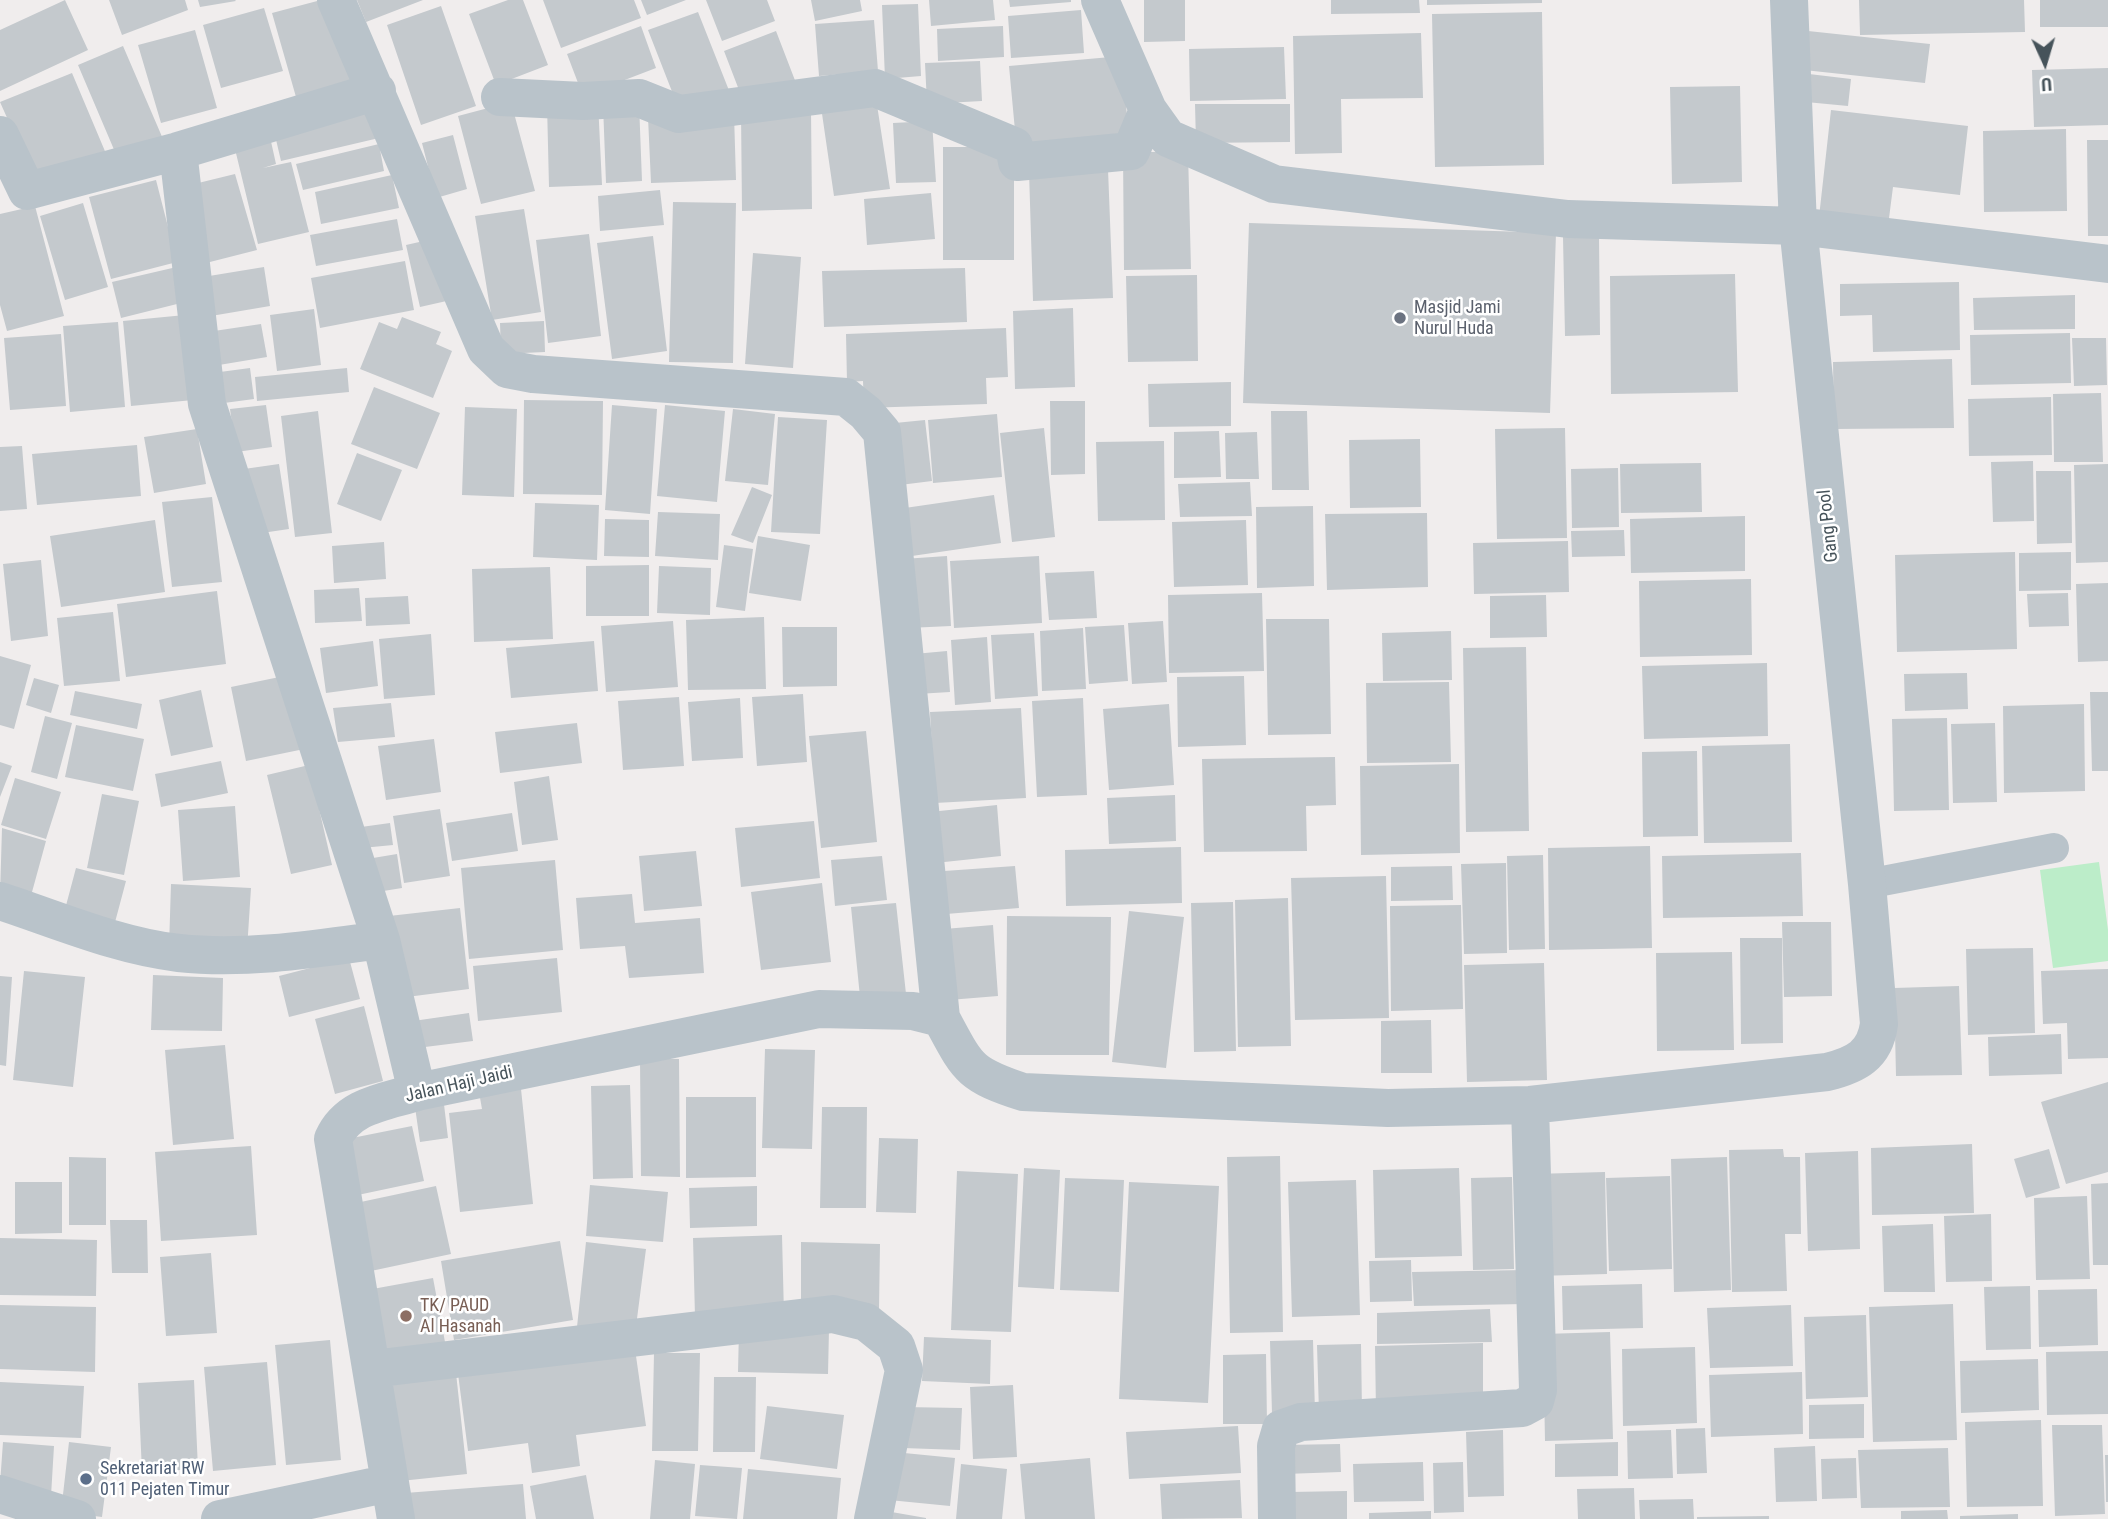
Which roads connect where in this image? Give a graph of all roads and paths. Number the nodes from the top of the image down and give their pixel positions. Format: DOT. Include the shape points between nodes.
graph roads {
  1 [pos="336,0"];
  2 [pos="1100,0"];
  3 [pos="1789,0"];
  4 [pos="377,91"];
  5 [pos="500,97"];
  6 [pos="1148,110"];
  7 [pos="0,135"];
  8 [pos="178,151"];
  9 [pos="13,197"];
  10 [pos="1798,226"];
  11 [pos="2108,264"];
  12 [pos="2054,848"];
  13 [pos="1867,884"];
  14 [pos="0,901"];
  15 [pos="381,940"];
  16 [pos="941,1018"];
  17 [pos="418,1092"];
  18 [pos="1530,1105"];
  19 [pos="372,1370"];
  20 [pos="0,1494"];
  21 [pos="393,1501"];
  22 [pos="77,1519"];
  23 [pos="220,1519"];
  24 [pos="873,1519"];
  25 [pos="1277,1519"];
  1 -- 4 [label="street"];
  2 -- 6 [label="street"];
  3 -- 10 [label="street, Gang Pool"];
  4 -- 8 [label="street"];
  4 -- 16 [label="street" via="486,349 507,369 846,397 882,432"];
  5 -- 6 [label="street" via="639,98 679,114 875,88 1014,146 1017,162 1131,151"];
  6 -- 10 [label="street" via="1168,138 1274,184 1568,219"];
  7 -- 9 [label="street"];
  8 -- 9 [label="street"];
  8 -- 15 [label="street" via="207,404"];
  10 -- 11 [label="street"];
  10 -- 13 [label="street, Gang Pool"];
  12 -- 13 [label="lane"];
  13 -- 18 [label="street, Gang Pool" via="1879,1024 1871,1049 1846,1067"];
  14 -- 15 [label="street" via="103,935 179,953 280,953"];
  15 -- 17 [label="street"];
  16 -- 17 [label="street, Jalan Haji Jaidi" via="913,1011 818,1009"];
  16 -- 18 [label="street" via="966,1066 1023,1092 1388,1108"];
  17 -- 19 [label="street, Jalan Haji Jaidi" via="356,1112 341,1122 333,1139"];
  18 -- 25 [label="street" via="1535,1401 1522,1408 1301,1422 1281,1429 1276,1446"];
  19 -- 21 [label="street, Jalan Haji Jaidi"];
  19 -- 24 [label="street" via="833,1314 866,1322 896,1346 904,1370"];
  20 -- 22 [label="street"];
  21 -- 23 [label="street"];
}
